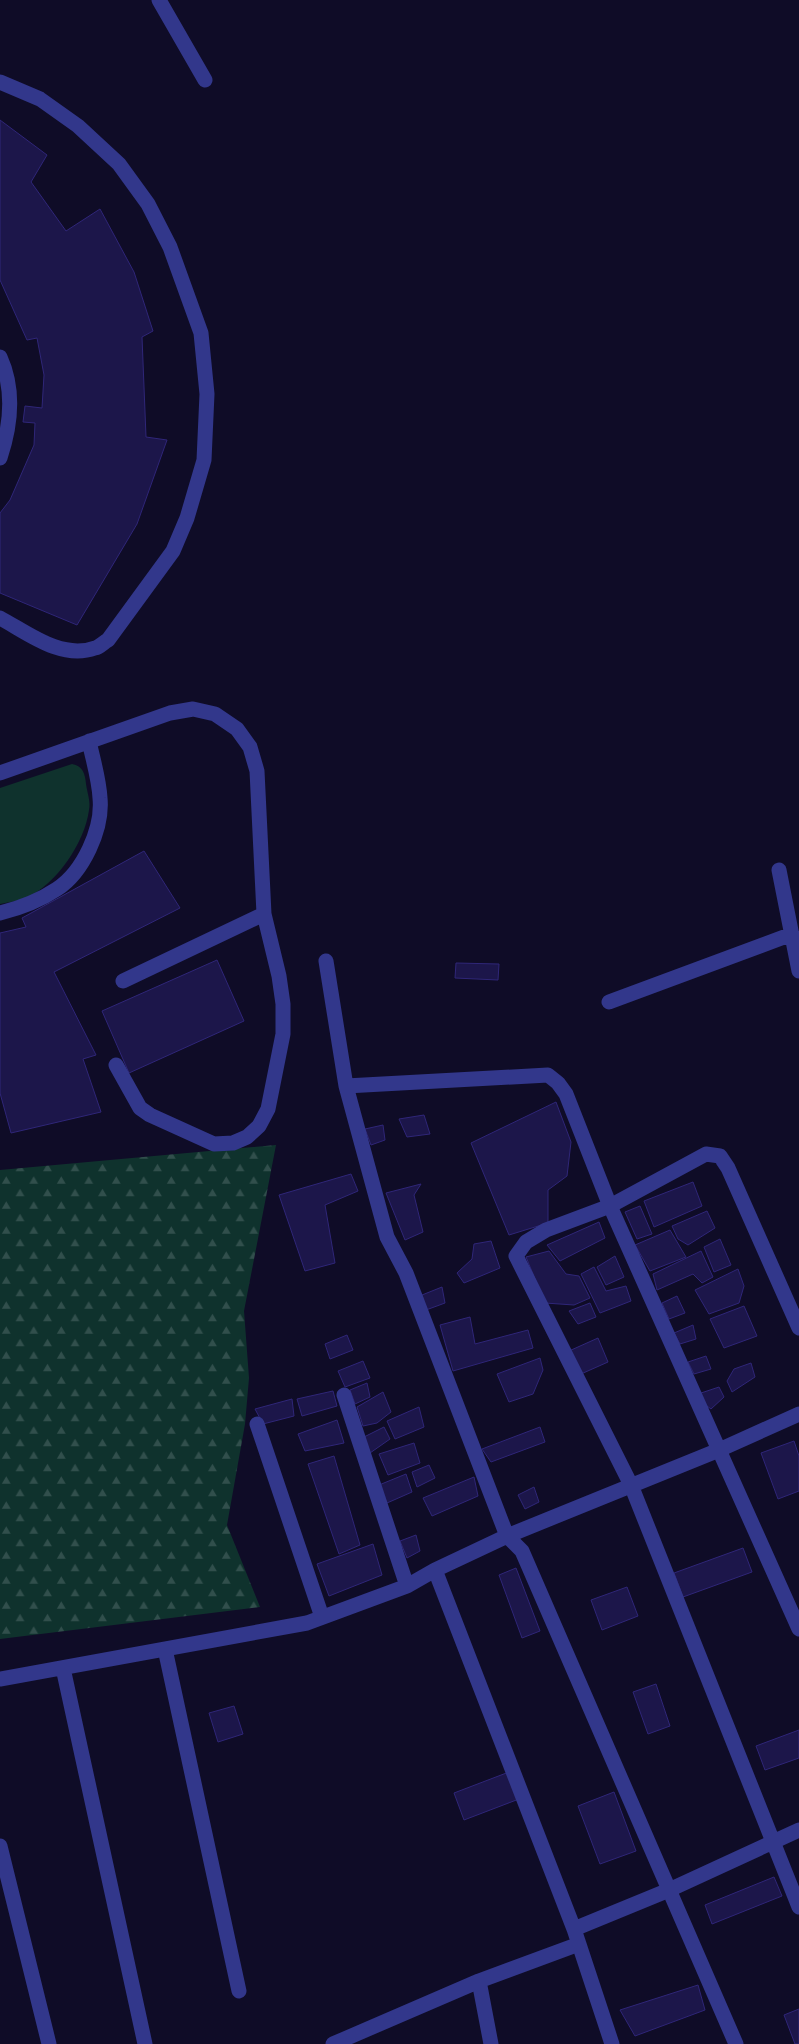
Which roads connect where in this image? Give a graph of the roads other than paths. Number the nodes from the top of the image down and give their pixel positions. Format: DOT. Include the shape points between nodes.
graph roads {
  1 [pos="159,0"];
  2 [pos="205,80"];
  3 [pos="0,82"];
  4 [pos="0,357"];
  5 [pos="0,458"];
  6 [pos="0,618"];
  7 [pos="89,741"];
  8 [pos="0,773"];
  9 [pos="779,870"];
  10 [pos="0,913"];
  11 [pos="264,914"];
  12 [pos="792,934"];
  13 [pos="326,961"];
  14 [pos="799,971"];
  15 [pos="122,981"];
  16 [pos="609,1002"];
  17 [pos="116,1065"];
  18 [pos="346,1086"];
  19 [pos="610,1206"];
  20 [pos="799,1328"];
  21 [pos="344,1395"];
  22 [pos="799,1414"];
  23 [pos="257,1424"];
  24 [pos="719,1450"];
  25 [pos="631,1485"];
  26 [pos="507,1536"];
  27 [pos="435,1570"];
  28 [pos="407,1586"];
  29 [pos="322,1617"];
  30 [pos="799,1629"];
  31 [pos="165,1649"];
  32 [pos="63,1668"];
  33 [pos="0,1680"];
  34 [pos="799,1830"];
  35 [pos="773,1842"];
  36 [pos="0,1846"];
  37 [pos="670,1890"];
  38 [pos="799,1907"];
  39 [pos="574,1929"];
  40 [pos="579,1944"];
  41 [pos="479,1980"];
  42 [pos="239,1991"];
  43 [pos="49,2044"];
  44 [pos="145,2044"];
  45 [pos="333,2044"];
  46 [pos="491,2044"];
  47 [pos="612,2044"];
  48 [pos="736,2044"];
  1 -- 2 [label="street"];
  3 -- 6 [label="street" via="40,99 78,126 119,164 148,204 170,247 201,333 207,394 204,460 184,526 173,551 108,640 96,648 59,649"];
  4 -- 5 [label="street" via="6,372 10,411 8,434"];
  7 -- 8 [label="street"];
  7 -- 10 [label="street" via="100,799 91,845 79,867 58,889 23,907"];
  7 -- 11 [label="street" via="170,713 193,709 215,714 237,729 250,747 256,770"];
  9 -- 12 [label="street"];
  11 -- 15 [label="street"];
  11 -- 17 [label="street" via="279,976 283,1034 268,1109 259,1126 234,1143 214,1144 140,1108"];
  12 -- 14 [label="street"];
  12 -- 16 [label="street"];
  13 -- 18 [label="street"];
  18 -- 19 [label="street" via="548,1075 566,1094"];
  18 -- 26 [label="street" via="387,1237 406,1273"];
  19 -- 20 [label="street" via="706,1154 720,1156"];
  19 -- 24 [label="street"];
  19 -- 25 [label="street" via="546,1230 526,1242 516,1256"];
  21 -- 28 [label="street"];
  22 -- 24 [label="street"];
  23 -- 29 [label="street"];
  24 -- 25 [label="street"];
  24 -- 30 [label="street"];
  25 -- 26 [label="street"];
  25 -- 35 [label="street"];
  26 -- 27 [label="street"];
  26 -- 37 [label="street" via="522,1551"];
  27 -- 28 [label="street"];
  27 -- 39 [label="street"];
  28 -- 29 [label="street"];
  29 -- 31 [label="street" via="280,1629"];
  31 -- 32 [label="street"];
  31 -- 42 [label="street"];
  32 -- 33 [label="street"];
  32 -- 44 [label="street"];
  34 -- 35 [label="street"];
  35 -- 37 [label="street"];
  35 -- 38 [label="street"];
  36 -- 43 [label="street"];
  37 -- 39 [label="street"];
  37 -- 48 [label="street"];
  39 -- 40 [label="street"];
  40 -- 41 [label="street"];
  40 -- 47 [label="street"];
  41 -- 45 [label="street"];
  41 -- 46 [label="street"];
}
